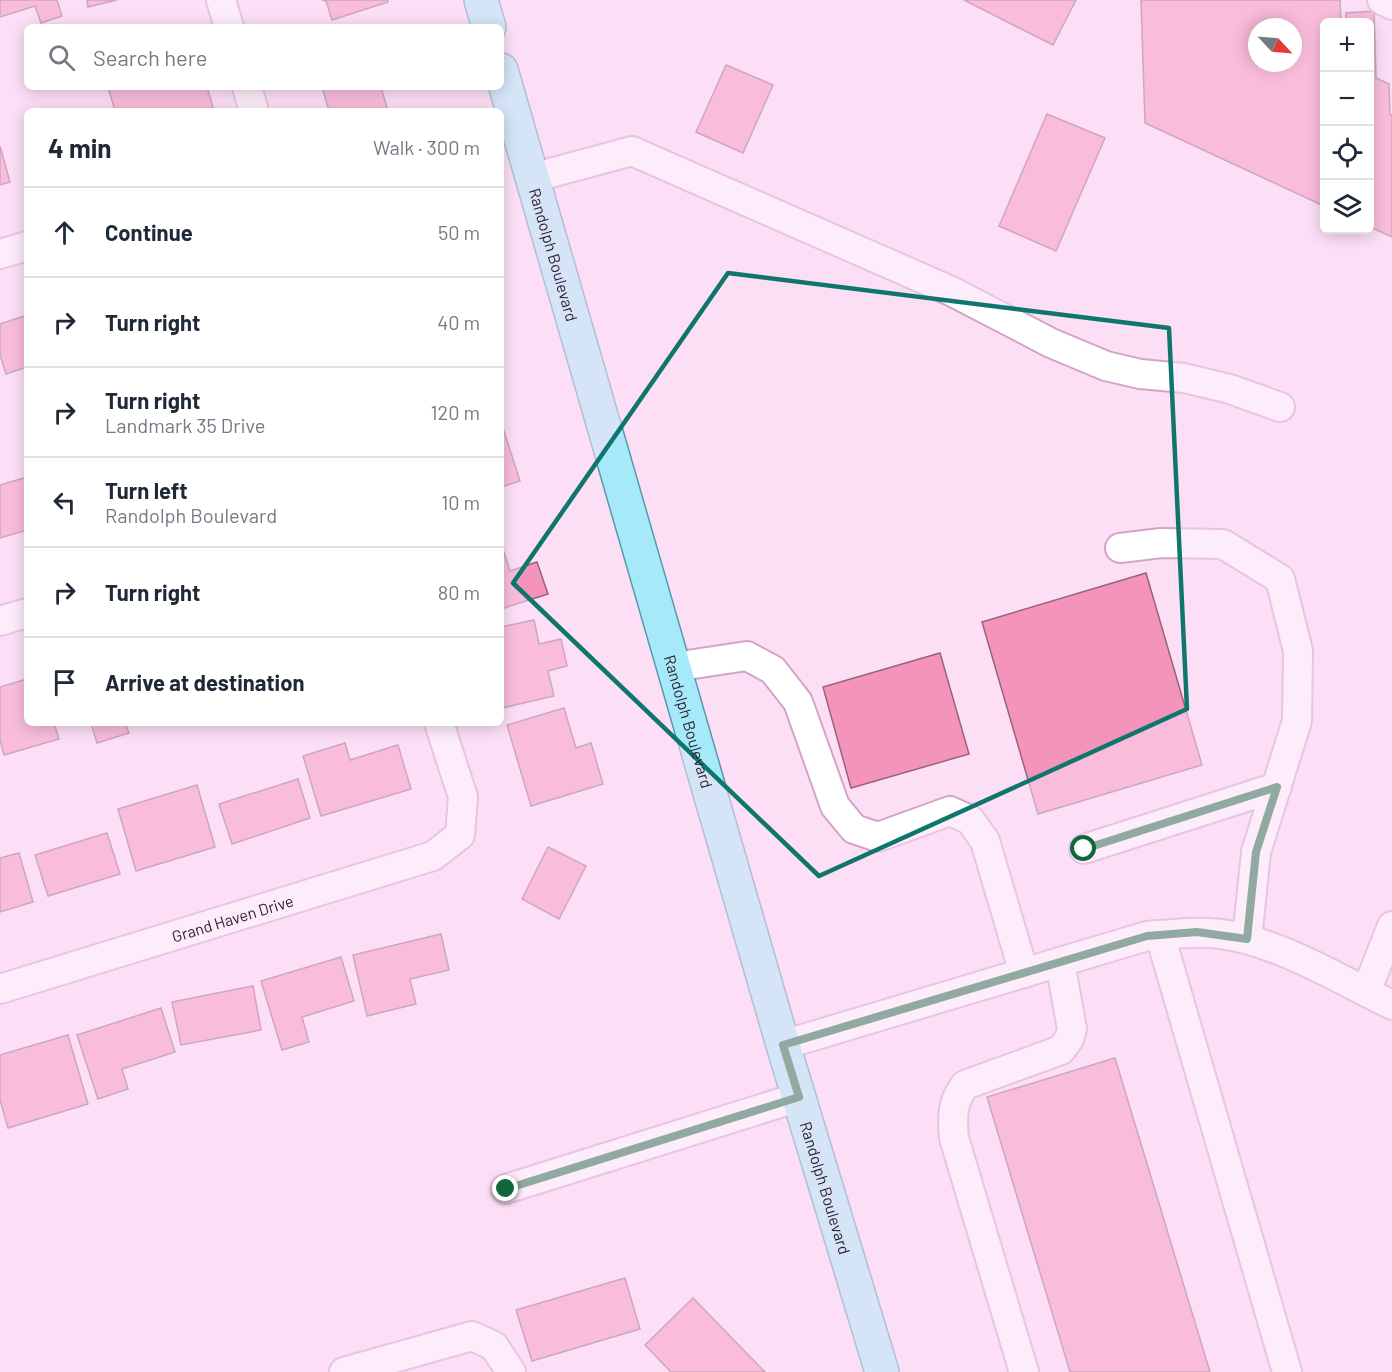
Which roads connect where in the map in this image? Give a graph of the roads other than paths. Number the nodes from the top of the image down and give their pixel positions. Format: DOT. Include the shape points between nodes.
graph roads {
  1 [pos="221,0"];
  2 [pos="481,0"];
  3 [pos="228,24"];
  4 [pos="488,24"];
  5 [pos="504,80"];
  6 [pos="248,90"];
  7 [pos="253,108"];
  8 [pos="532,178"];
  9 [pos="24,247"];
  10 [pos="0,254"];
  11 [pos="1280,407"];
  12 [pos="1120,548"];
  13 [pos="24,614"];
  14 [pos="0,621"];
  15 [pos="674,667"];
  16 [pos="440,726"];
  17 [pos="1277,787"];
  18 [pos="1084,849"];
  19 [pos="1392,926"];
  20 [pos="1160,935"];
  21 [pos="1247,939"];
  22 [pos="1060,962"];
  23 [pos="1024,973"];
  24 [pos="0,989"];
  25 [pos="1366,992"];
  26 [pos="1392,1005"];
  27 [pos="783,1045"];
  28 [pos="799,1097"];
  29 [pos="506,1189"];
  30 [pos="344,1372"];
  31 [pos="511,1372"];
  32 [pos="882,1372"];
  33 [pos="1024,1372"];
  34 [pos="1287,1372"];
  1 -- 3 [label="street"];
  2 -- 4 [label="main road"];
  5 -- 8 [label="main road, Randolph Boulevard"];
  6 -- 7 [label="street"];
  8 -- 11 [label="street" via="632,151 951,291 1051,343 1106,366 1184,378"];
  8 -- 15 [label="main road, Randolph Boulevard"];
  9 -- 10 [label="street"];
  12 -- 17 [label="street" via="1161,543 1223,544 1280,579 1298,651 1298,686 1297,721"];
  13 -- 14 [label="street"];
  15 -- 23 [label="street" via="747,656 773,670 798,702 835,806 854,829 878,837 950,811 970,820 985,841"];
  15 -- 27 [label="main road, Randolph Boulevard"];
  16 -- 24 [label="street, Grand Haven Drive" via="464,797 460,835 433,856"];
  17 -- 18 [label="street"];
  17 -- 21 [label="street" via="1256,852"];
  19 -- 25 [label="street"];
  20 -- 21 [label="street" via="1197,932"];
  20 -- 22 [label="street"];
  20 -- 34 [label="street"];
  21 -- 25 [label="street" via="1272,946"];
  22 -- 23 [label="street"];
  22 -- 33 [label="street" via="1072,1029 1069,1039 1061,1050 965,1086 957,1096 952,1114 954,1138"];
  23 -- 27 [label="street"];
  25 -- 26 [label="street"];
  27 -- 28 [label="main road, Randolph Boulevard"];
  28 -- 29 [label="street"];
  28 -- 32 [label="main road, Randolph Boulevard"];
  30 -- 31 [label="street" via="472,1336 494,1346"];
}
